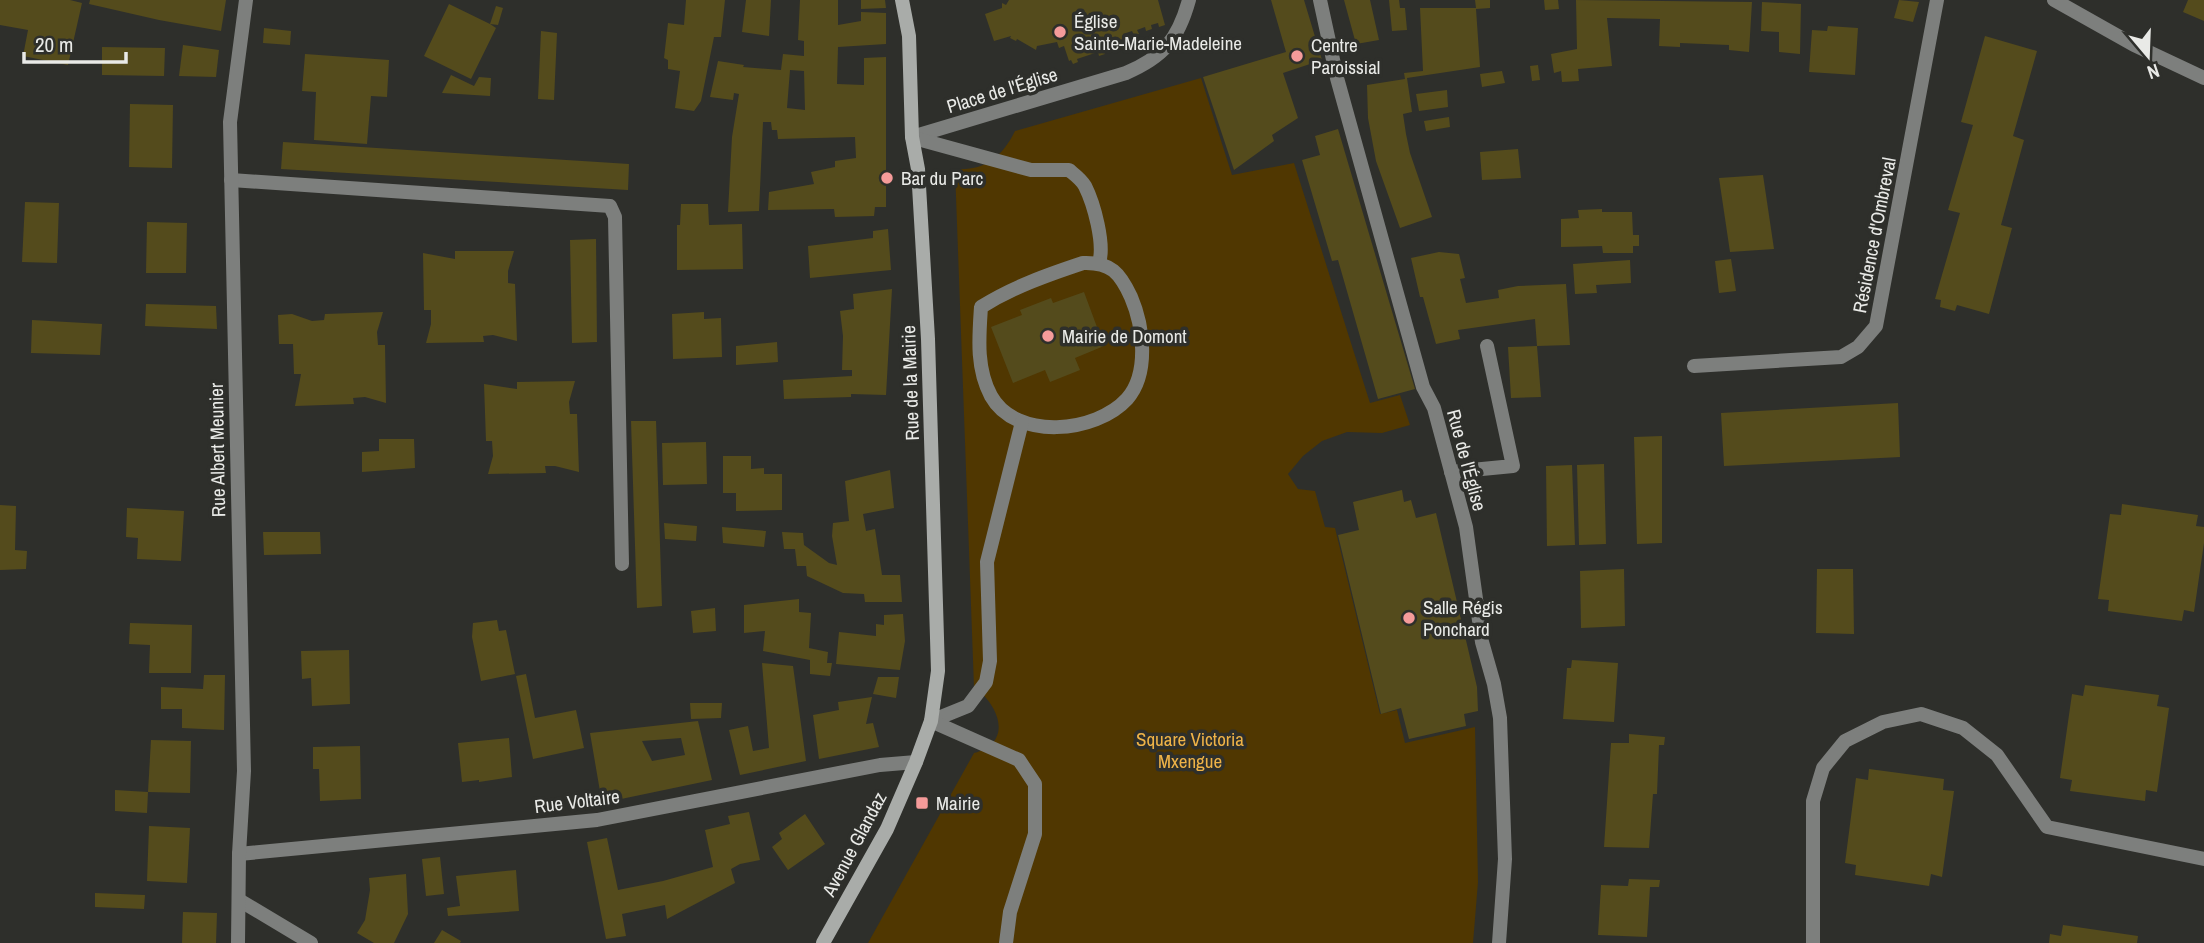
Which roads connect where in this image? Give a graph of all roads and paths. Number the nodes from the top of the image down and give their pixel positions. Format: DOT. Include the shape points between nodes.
graph roads {
  1 [pos="246,0"];
  2 [pos="902,0"];
  3 [pos="1189,0"];
  4 [pos="1320,0"];
  5 [pos="1937,0"];
  6 [pos="2054,0"];
  7 [pos="2204,78"];
  8 [pos="912,137"];
  9 [pos="231,180"];
  10 [pos="1099,263"];
  11 [pos="1487,346"];
  12 [pos="1693,366"];
  13 [pos="1022,422"];
  14 [pos="1451,472"];
  15 [pos="622,564"];
  16 [pos="931,721"];
  17 [pos="916,762"];
  18 [pos="239,854"];
  19 [pos="2204,859"];
  20 [pos="239,900"];
  21 [pos="238,943"];
  22 [pos="311,943"];
  23 [pos="823,943"];
  24 [pos="1006,943"];
  25 [pos="1499,943"];
  26 [pos="1813,943"];
  1 -- 9 [label="street, Rue Albert Meunier" via="230,122"];
  2 -- 8 [label="street, Rue de la Mairie" via="909,36"];
  3 -- 8 [label="street, Place de l'Église" via="1164,52 1126,74"];
  4 -- 14 [label="street, Rue de l'Église" via="1337,78"];
  5 -- 12 [label="street, Résidence d'Ombreval" via="1876,326 1858,348 1841,357"];
  6 -- 7 [label="street"];
  8 -- 10 [label="street" via="1031,170 1069,170 1085,186 1101,238"];
  8 -- 16 [label="street, Rue de la Mairie" via="928,339 938,671"];
  9 -- 15 [label="street" via="610,206 615,217"];
  9 -- 18 [label="street, Rue Albert Meunier" via="244,771"];
  10 -- 13 [label="street" via="1083,263 1043,276 981,307 978,357 991,396 1004,412"];
  10 -- 13 [label="street" via="1115,271 1136,308 1142,340 1136,384 1128,398 1093,420 1064,426"];
  11 -- 14 [label="street" via="1513,466"];
  13 -- 16 [label="street" via="987,562 990,661 986,682 968,706"];
  14 -- 25 [label="street, Rue de l'Église" via="1500,718 1505,859"];
  16 -- 17 [label="street, Rue de la Mairie"];
  16 -- 24 [label="street" via="1018,760 1035,784 1035,834 1010,912"];
  17 -- 18 [label="street, Rue Voltaire" via="597,820"];
  17 -- 23 [label="street, Avenue Glandaz" via="887,829"];
  18 -- 20 [label="street, Rue Albert Meunier"];
  19 -- 26 [label="street" via="2047,827 1997,755 1963,728 1921,714 1883,722 1845,741 1823,768 1813,801"];
  20 -- 21 [label="street, Rue Albert Meunier"];
  20 -- 22 [label="street"];
}
